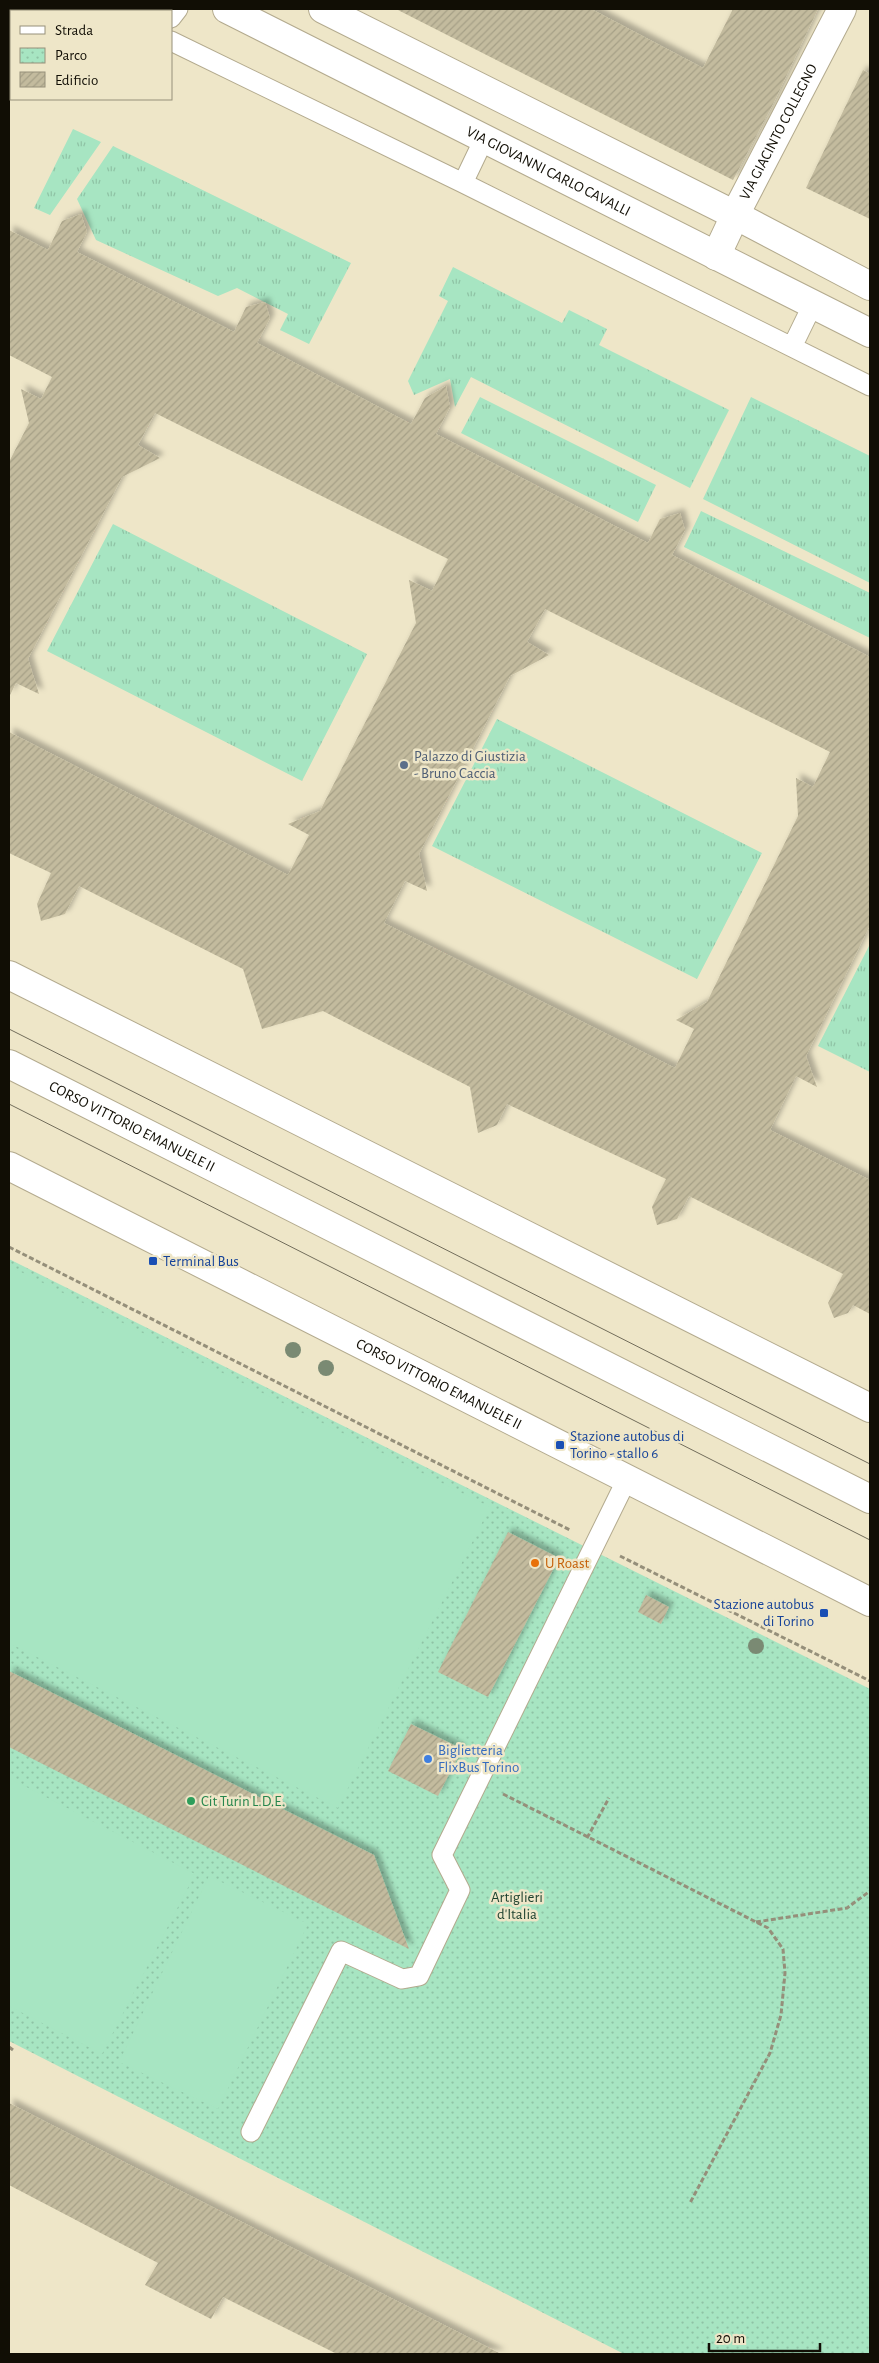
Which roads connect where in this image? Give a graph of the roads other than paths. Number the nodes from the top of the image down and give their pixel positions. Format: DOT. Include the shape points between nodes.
graph roads {
  1 [pos="227,9"];
  2 [pos="324,9"];
  3 [pos="842,9"];
  4 [pos="172,41"];
  5 [pos="484,139"];
  6 [pos="464,183"];
  7 [pos="735,215"];
  8 [pos="716,256"];
  9 [pos="870,286"];
  10 [pos="813,304"];
  11 [pos="870,334"];
  12 [pos="792,347"];
  13 [pos="870,386"];
  14 [pos="9,975"];
  15 [pos="9,1064"];
  16 [pos="9,1166"];
  17 [pos="870,1408"];
  18 [pos="627,1479"];
  19 [pos="870,1499"];
  20 [pos="870,1602"];
  21 [pos="251,2132"];
  1 -- 5 [label="street, VIA GIOVANNI CARLO CAVALLI"];
  2 -- 7 [label="street"];
  3 -- 7 [label="street, VIA GIACINTO COLLEGNO"];
  4 -- 6 [label="lane"];
  5 -- 6 [label="lane"];
  5 -- 8 [label="street, VIA GIOVANNI CARLO CAVALLI"];
  6 -- 12 [label="lane"];
  7 -- 8 [label="street, VIA GIACINTO COLLEGNO"];
  7 -- 9 [label="street"];
  8 -- 10 [label="street, VIA GIOVANNI CARLO CAVALLI"];
  10 -- 11 [label="street, VIA GIOVANNI CARLO CAVALLI"];
  10 -- 12 [label="lane"];
  12 -- 13 [label="lane"];
  14 -- 17 [label="street"];
  15 -- 19 [label="street, CORSO VITTORIO EMANUELE II"];
  16 -- 18 [label="street, CORSO VITTORIO EMANUELE II"];
  18 -- 20 [label="street, CORSO VITTORIO EMANUELE II"];
  18 -- 21 [label="lane" via="442,1855 460,1890 419,1976 402,1979 341,1951"];
}
